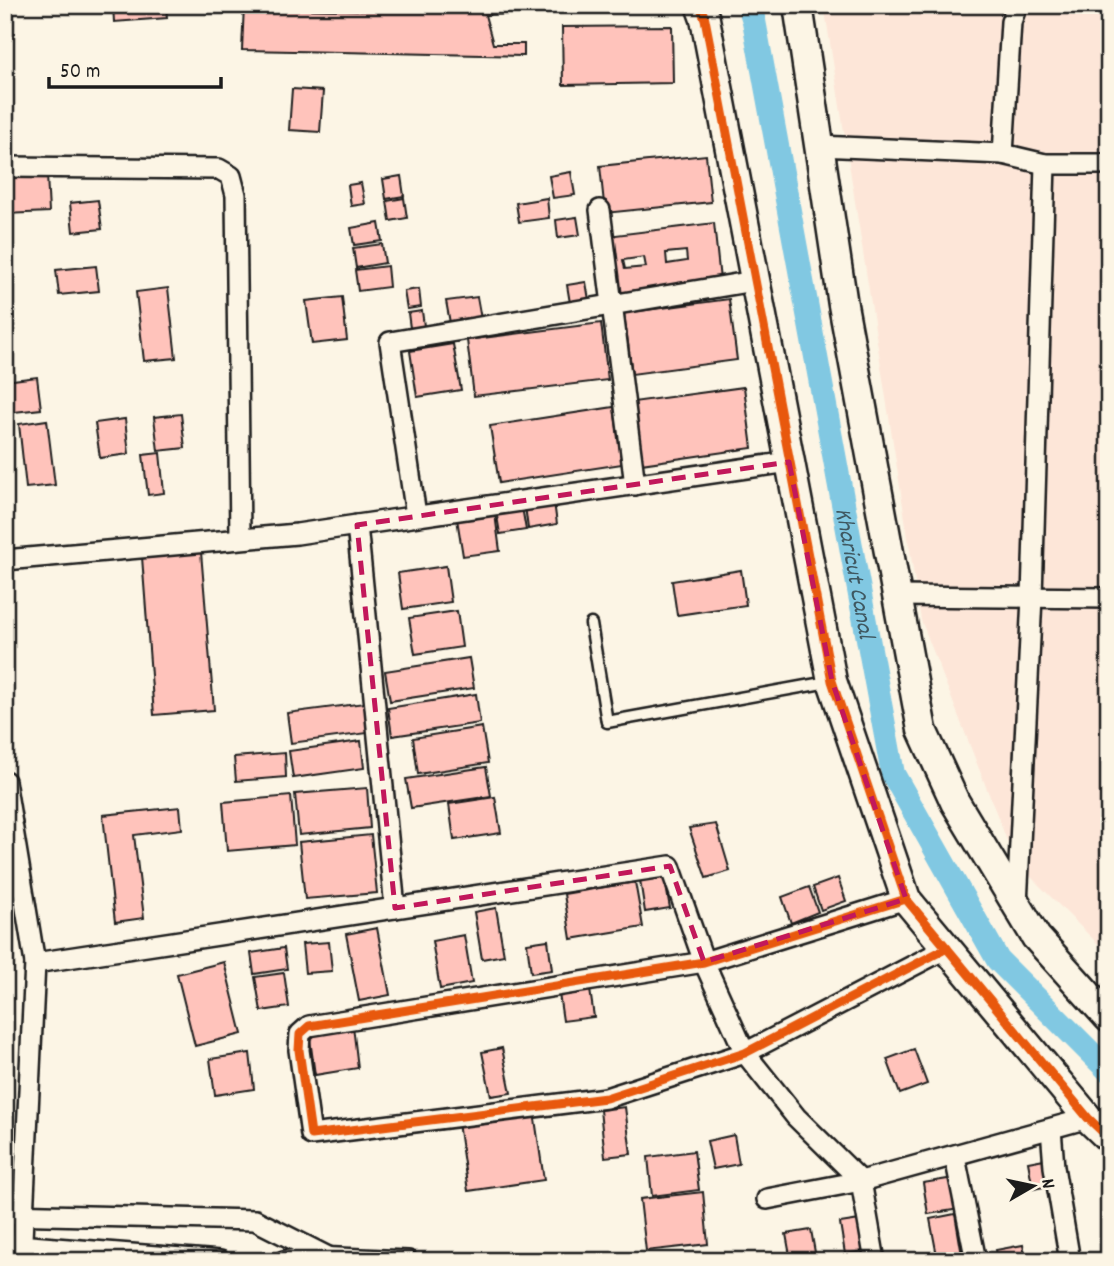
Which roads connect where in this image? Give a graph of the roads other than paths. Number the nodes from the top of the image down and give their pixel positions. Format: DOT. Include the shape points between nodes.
graph roads {
  1 [pos="700,5"];
  2 [pos="798,5"];
  3 [pos="1017,5"];
  4 [pos="819,146"];
  5 [pos="1003,154"];
  6 [pos="1045,164"];
  7 [pos="1109,164"];
  8 [pos="5,167"];
  9 [pos="600,210"];
  10 [pos="754,281"];
  11 [pos="612,304"];
  12 [pos="789,462"];
  13 [pos="635,485"];
  14 [pos="416,515"];
  15 [pos="357,525"];
  16 [pos="240,538"];
  17 [pos="5,560"];
  18 [pos="897,596"];
  19 [pos="1032,597"];
  20 [pos="1109,598"];
  21 [pos="590,624"];
  22 [pos="832,681"];
  23 [pos="5,781"];
  24 [pos="906,899"];
  25 [pos="1017,906"];
  26 [pos="395,908"];
  27 [pos="947,948"];
  28 [pos="704,962"];
  29 [pos="35,963"];
  30 [pos="1109,1018"];
  31 [pos="745,1053"];
  32 [pos="1088,1118"];
  33 [pos="1051,1129"];
  34 [pos="1109,1138"];
  35 [pos="955,1157"];
  36 [pos="861,1181"];
  37 [pos="767,1199"];
  38 [pos="14,1215"];
  39 [pos="16,1250"];
  40 [pos="330,1258"];
  41 [pos="220,1261"];
  42 [pos="284,1261"];
  43 [pos="408,1261"];
  44 [pos="875,1261"];
  45 [pos="976,1261"];
  46 [pos="1070,1261"];
  1 -- 10 [label="street"];
  2 -- 4 [label="street"];
  3 -- 5 [label="street" via="1011,22"];
  4 -- 5 [label="street"];
  4 -- 18 [label="street" via="843,305"];
  5 -- 6 [label="street"];
  6 -- 7 [label="street"];
  6 -- 19 [label="street"];
  8 -- 16 [label="street" via="219,169 231,176 236,195"];
  9 -- 11 [label="street"];
  10 -- 11 [label="street"];
  10 -- 12 [label="street"];
  11 -- 13 [label="street"];
  11 -- 14 [label="street" via="390,342"];
  12 -- 13 [label="street"];
  12 -- 22 [label="street"];
  13 -- 14 [label="street"];
  14 -- 15 [label="street"];
  15 -- 16 [label="street"];
  15 -- 26 [label="street"];
  16 -- 17 [label="street"];
  18 -- 19 [label="street"];
  18 -- 25 [label="street" via="922,730 954,802"];
  19 -- 20 [label="street"];
  19 -- 25 [label="street"];
  21 -- 22 [label="lane" via="607,722"];
  22 -- 24 [label="street"];
  23 -- 29 [label="street"];
  24 -- 27 [label="street"];
  24 -- 28 [label="street"];
  25 -- 30 [label="street" via="1036,937"];
  26 -- 28 [label="street" via="670,866"];
  26 -- 29 [label="street"];
  27 -- 31 [label="street"];
  27 -- 32 [label="street"];
  28 -- 31 [label="street"];
  28 -- 31 [label="street" via="309,1026 300,1034 299,1050 311,1135 606,1098"];
  29 -- 38 [label="street"];
  31 -- 36 [label="street" via="796,1117"];
  32 -- 33 [label="street"];
  32 -- 34 [label="street"];
  33 -- 35 [label="street"];
  33 -- 46 [label="street"];
  35 -- 36 [label="street"];
  35 -- 45 [label="street"];
  36 -- 37 [label="street"];
  36 -- 44 [label="street"];
  38 -- 39 [label="street"];
  38 -- 40 [label="street" via="255,1220"];
  39 -- 41 [label="street"];
  40 -- 42 [label="street"];
  40 -- 43 [label="street"];
}
